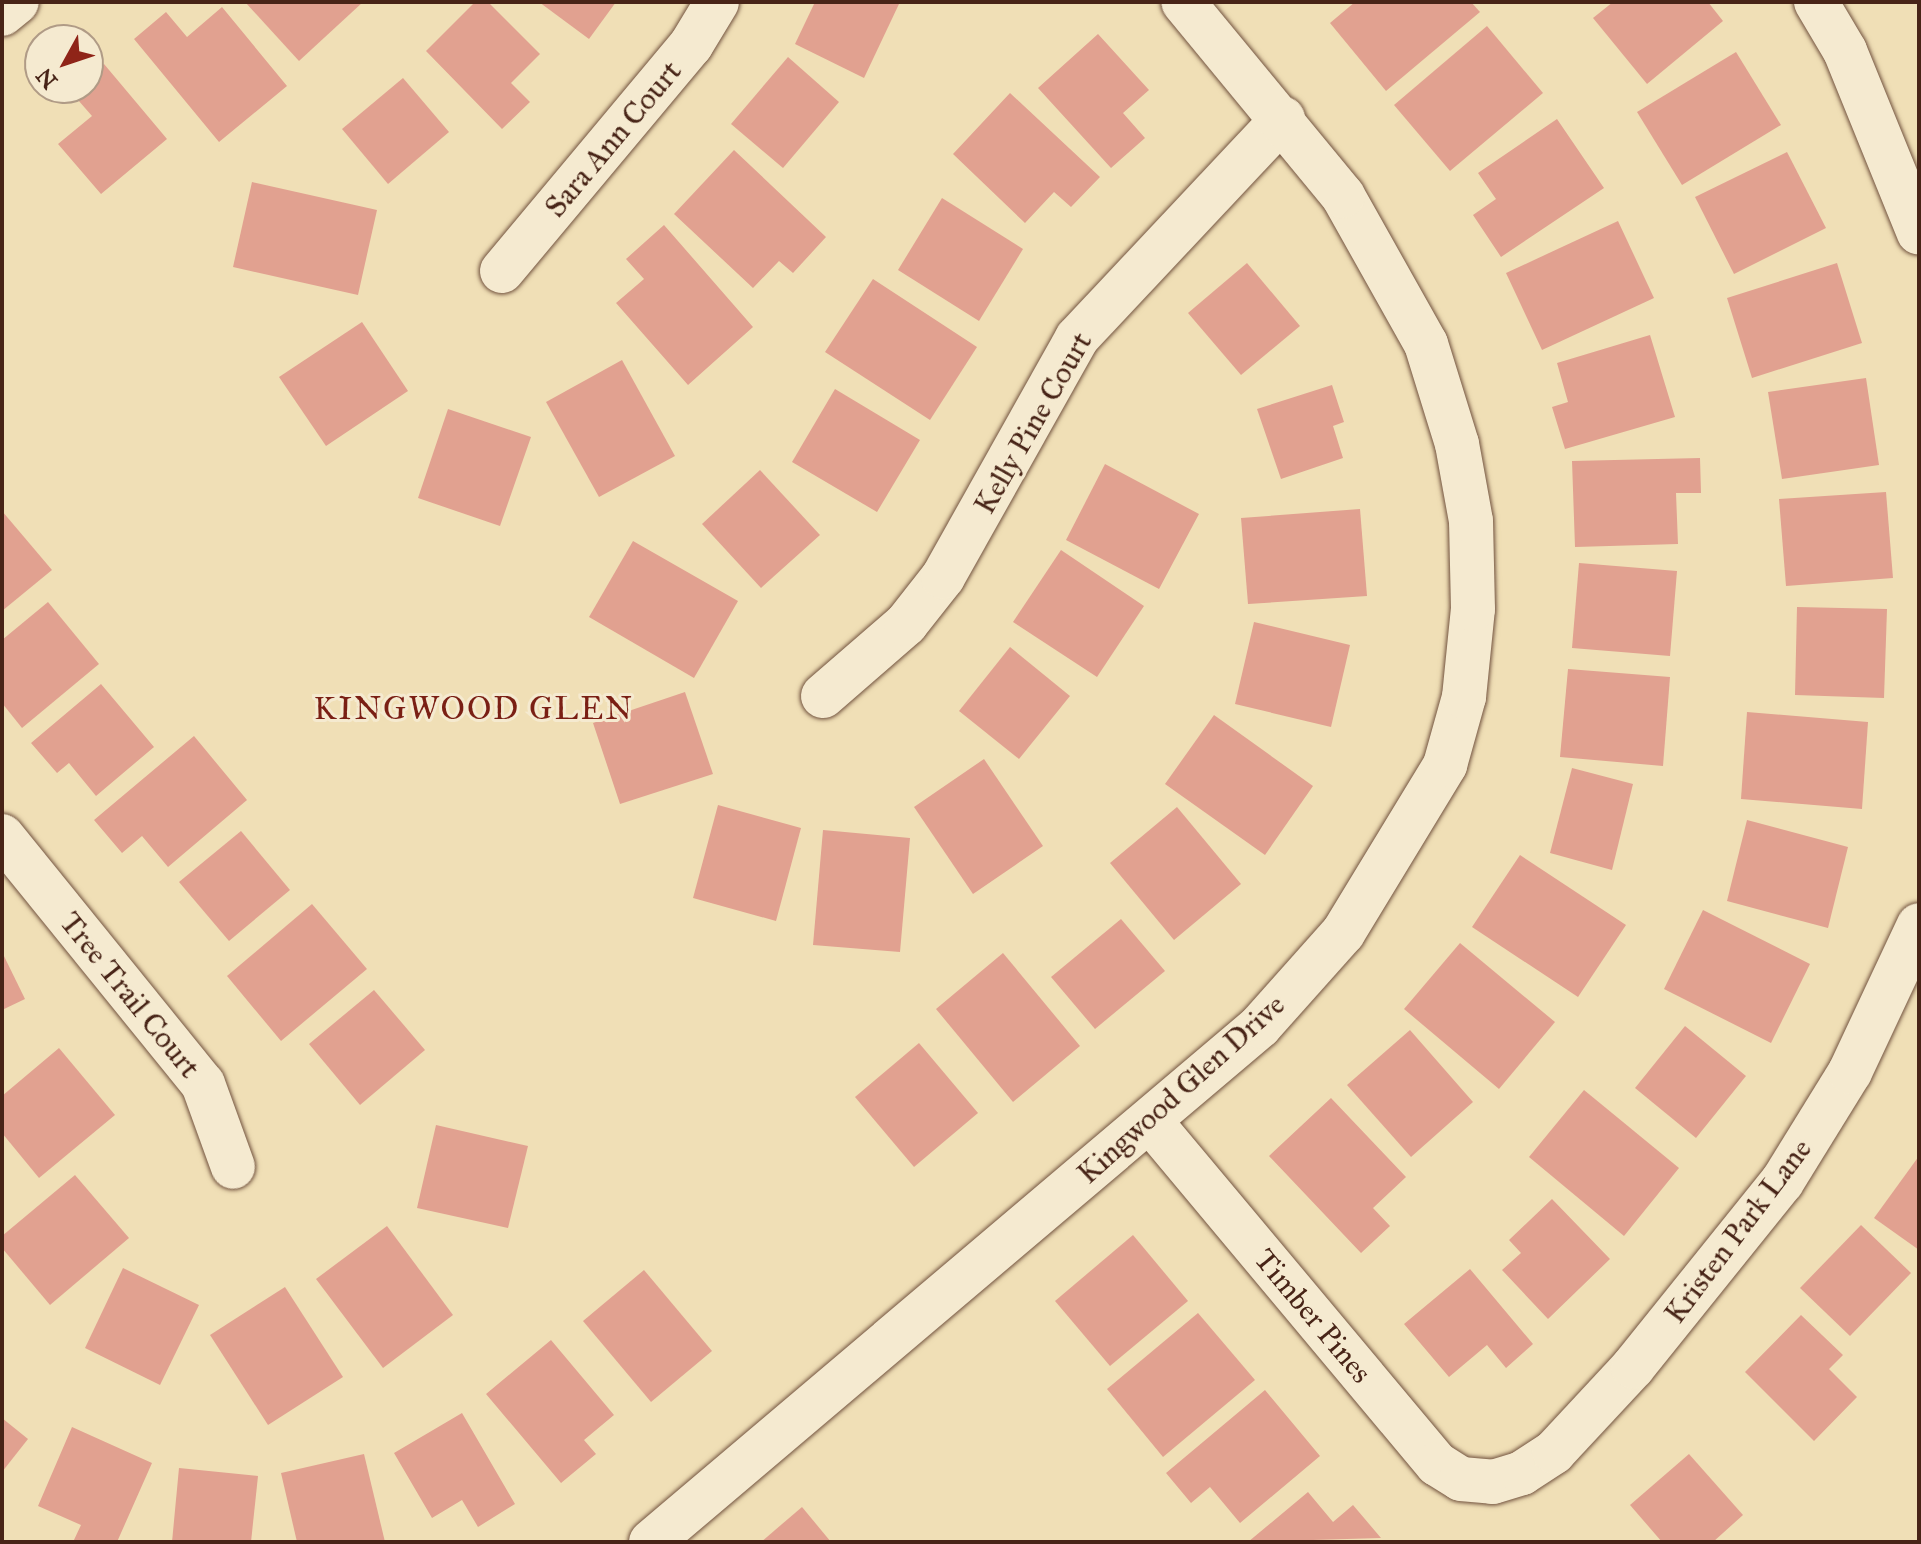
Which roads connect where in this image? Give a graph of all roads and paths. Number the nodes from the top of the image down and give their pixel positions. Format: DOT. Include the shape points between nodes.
graph roads {
  1 [pos="17,2"];
  2 [pos="717,2"];
  3 [pos="1183,2"];
  4 [pos="1816,2"];
  5 [pos="2,14"];
  6 [pos="1283,119"];
  7 [pos="1919,233"];
  8 [pos="502,271"];
  9 [pos="823,696"];
  10 [pos="2,836"];
  11 [pos="1919,925"];
  12 [pos="1150,1121"];
  13 [pos="233,1167"];
  14 [pos="1493,1482"];
  15 [pos="651,1542"];
  1 -- 5 [label="street"];
  2 -- 8 [label="street, Sara Ann Court" via="691,45"];
  3 -- 6 [label="street, Kingwood Glen Drive"];
  4 -- 7 [label="street" via="1845,51"];
  6 -- 9 [label="street, Kelly Pine Court" via="1077,338 943,577 906,624"];
  6 -- 12 [label="street, Kingwood Glen Drive" via="1343,196 1384,261 1435,373 1457,444 1471,521 1473,609 1464,697 1445,765 1343,933 1260,1026"];
  10 -- 13 [label="street, Tree Trail Court" via="203,1084"];
  11 -- 14 [label="street, Kristen Park Lane" via="1850,1072 1782,1182 1633,1367 1554,1452 1522,1473"];
  12 -- 14 [label="street, Timber Pines" via="1437,1464 1461,1479"];
  12 -- 15 [label="street, Kingwood Glen Drive"];
}
